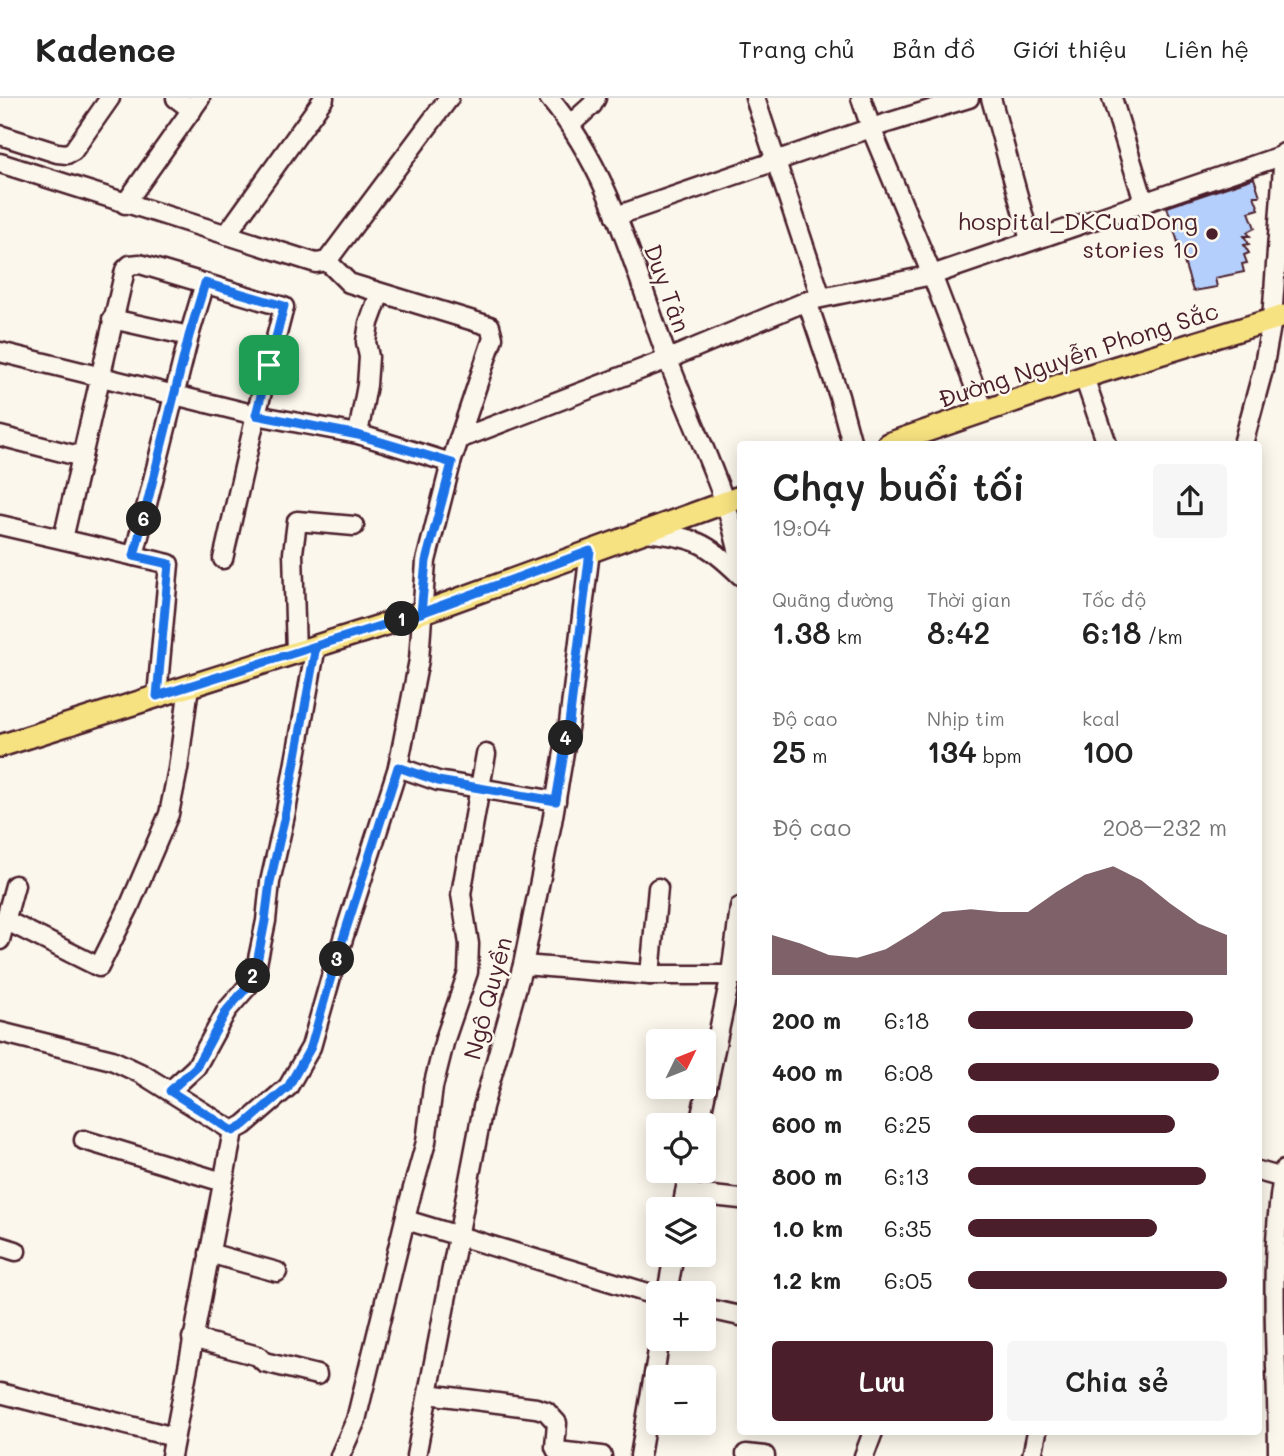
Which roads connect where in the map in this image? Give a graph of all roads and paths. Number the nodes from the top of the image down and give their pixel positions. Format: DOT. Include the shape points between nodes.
graph roads {
  1 [pos="110,98"];
  2 [pos="176,98"];
  3 [pos="324,98"];
  4 [pos="449,98"];
  5 [pos="549,98"];
  6 [pos="596,98"];
  7 [pos="861,98"];
  8 [pos="969,98"];
  9 [pos="991,98"];
  10 [pos="1112,98"];
  11 [pos="749,99"];
  12 [pos="196,104"];
  13 [pos="571,124"];
  14 [pos="871,128"];
  15 [pos="1,138"];
  16 [pos="1284,154"];
  17 [pos="775,162"];
  18 [pos="0,163"];
  19 [pos="1144,202"];
  20 [pos="125,204"];
  21 [pos="616,216"];
  22 [pos="226,236"];
  23 [pos="1030,240"];
  24 [pos="327,261"];
  25 [pos="932,275"];
  26 [pos="205,283"];
  27 [pos="380,293"];
  28 [pos="814,299"];
  29 [pos="1278,318"];
  30 [pos="112,319"];
  31 [pos="189,336"];
  32 [pos="0,352"];
  33 [pos="668,359"];
  34 [pos="100,377"];
  35 [pos="1084,377"];
  36 [pos="174,395"];
  37 [pos="984,411"];
  38 [pos="256,415"];
  39 [pos="358,435"];
  40 [pos="0,436"];
  41 [pos="459,439"];
  42 [pos="851,441"];
  43 [pos="897,441"];
  44 [pos="1106,441"];
  45 [pos="1244,441"];
  46 [pos="82,457"];
  47 [pos="452,463"];
  48 [pos="733,500"];
  49 [pos="0,525"];
  50 [pos="354,526"];
  51 [pos="642,532"];
  52 [pos="737,533"];
  53 [pos="63,539"];
  54 [pos="590,551"];
  55 [pos="134,556"];
  56 [pos="223,559"];
  57 [pos="737,572"];
  58 [pos="421,613"];
  59 [pos="306,649"];
  60 [pos="189,686"];
  61 [pos="157,696"];
  62 [pos="0,746"];
  63 [pos="486,754"];
  64 [pos="398,767"];
  65 [pos="479,788"];
  66 [pos="556,801"];
  67 [pos="15,885"];
  68 [pos="658,888"];
  69 [pos="7,921"];
  70 [pos="0,940"];
  71 [pos="523,965"];
  72 [pos="736,974"];
  73 [pos="650,975"];
  74 [pos="0,1032"];
  75 [pos="170,1091"];
  76 [pos="702,1113"];
  77 [pos="233,1131"];
  78 [pos="84,1140"];
  79 [pos="1262,1171"];
  80 [pos="1283,1174"];
  81 [pos="223,1182"];
  82 [pos="737,1199"];
  83 [pos="716,1200"];
  84 [pos="406,1220"];
  85 [pos="459,1237"];
  86 [pos="209,1253"];
  87 [pos="277,1272"];
  88 [pos="646,1292"];
  89 [pos="716,1311"];
  90 [pos="1279,1312"];
  91 [pos="737,1315"];
  92 [pos="192,1338"];
  93 [pos="658,1351"];
  94 [pos="317,1375"];
  95 [pos="0,1393"];
  96 [pos="428,1394"];
  97 [pos="1281,1419"];
  98 [pos="872,1435"];
  99 [pos="1036,1435"];
  100 [pos="174,1437"];
  101 [pos="746,1454"];
  102 [pos="171,1456"];
  103 [pos="340,1456"];
  104 [pos="416,1456"];
  105 [pos="601,1456"];
  106 [pos="640,1456"];
  107 [pos="765,1456"];
  108 [pos="864,1456"];
  109 [pos="1032,1456"];
  110 [pos="1278,1456"];
  1 -- 15 [label="street" via="67,154"];
  2 -- 12 [label="street"];
  3 -- 22 [label="street"];
  4 -- 24 [label="street"];
  5 -- 13 [label="street, Duy Tân"];
  6 -- 13 [label="street"];
  7 -- 14 [label="street"];
  8 -- 14 [label="street"];
  9 -- 23 [label="street"];
  10 -- 19 [label="street"];
  11 -- 17 [label="street"];
  12 -- 20 [label="street"];
  13 -- 21 [label="street, Duy Tân"];
  14 -- 17 [label="street"];
  14 -- 25 [label="street"];
  16 -- 19 [label="street"];
  16 -- 29 [label="street"];
  17 -- 21 [label="street"];
  17 -- 28 [label="street"];
  18 -- 20 [label="street"];
  19 -- 23 [label="street"];
  20 -- 22 [label="street"];
  21 -- 33 [label="street, Duy Tân"];
  22 -- 24 [label="street" via="316,263"];
  23 -- 25 [label="street"];
  24 -- 27 [label="street" via="349,283"];
  25 -- 28 [label="street"];
  25 -- 37 [label="street"];
  26 -- 30 [label="street" via="130,265"];
  26 -- 31 [label="street"];
  26 -- 38 [label="street" via="284,306"];
  27 -- 39 [label="street" via="366,342 367,385"];
  27 -- 41 [label="street" via="490,326 493,338"];
  28 -- 33 [label="street"];
  28 -- 42 [label="street"];
  29 -- 35 [label="main road, Đường Nguyễn Phong Sắc"];
  29 -- 45 [label="street"];
  30 -- 31 [label="street"];
  30 -- 34 [label="street"];
  31 -- 36 [label="street"];
  32 -- 34 [label="street"];
  33 -- 41 [label="street"];
  33 -- 48 [label="street, Duy Tân"];
  34 -- 36 [label="street"];
  34 -- 46 [label="street"];
  35 -- 37 [label="main road, Đường Nguyễn Phong Sắc"];
  35 -- 44 [label="street"];
  36 -- 38 [label="street"];
  36 -- 55 [label="street"];
  37 -- 43 [label="main road, Đường Nguyễn Phong Sắc"];
  38 -- 39 [label="street"];
  38 -- 56 [label="street"];
  39 -- 47 [label="street"];
  40 -- 46 [label="street"];
  41 -- 47 [label="street"];
  46 -- 53 [label="street"];
  47 -- 58 [label="street" via="426,561"];
  48 -- 51 [label="main road"];
  48 -- 52 [label="street, Duy Tân"];
  49 -- 53 [label="street"];
  50 -- 59 [label="street" via="298,521 293,565"];
  51 -- 54 [label="main road"];
  51 -- 57 [label="street" via="700,541"];
  53 -- 55 [label="street"];
  54 -- 58 [label="main road"];
  54 -- 66 [label="street, Ngô Quyền"];
  55 -- 61 [label="street" via="169,564"];
  58 -- 59 [label="main road"];
  58 -- 64 [label="street" via="419,660"];
  59 -- 60 [label="main road"];
  59 -- 75 [label="street" via="286,811 255,973 227,1010 196,1067"];
  60 -- 61 [label="main road"];
  60 -- 69 [label="street" via="169,814 99,967"];
  61 -- 62 [label="main road"];
  63 -- 65 [label="street"];
  64 -- 65 [label="street" via="438,781"];
  64 -- 77 [label="street" via="311,1047 288,1087"];
  65 -- 66 [label="street"];
  65 -- 84 [label="street" via="461,894 468,972 445,1039"];
  66 -- 71 [label="street, Ngô Quyền"];
  67 -- 69 [label="street"];
  68 -- 73 [label="street"];
  69 -- 70 [label="street"];
  71 -- 73 [label="street"];
  71 -- 85 [label="street, Ngô Quyền" via="483,1107"];
  72 -- 73 [label="street"];
  72 -- 76 [label="street"];
  74 -- 75 [label="street" via="112,1060"];
  75 -- 77 [label="street"];
  77 -- 81 [label="street"];
  78 -- 81 [label="street"];
  79 -- 80 [label="street"];
  80 -- 90 [label="street" via="1276,1244"];
  81 -- 86 [label="street"];
  82 -- 83 [label="street"];
  84 -- 85 [label="street"];
  84 -- 103 [label="street" via="356,1420"];
  85 -- 88 [label="street"];
  85 -- 96 [label="street, Ngô Quyền"];
  86 -- 87 [label="street"];
  86 -- 92 [label="street"];
  89 -- 91 [label="street"];
  90 -- 97 [label="street"];
  92 -- 94 [label="street"];
  92 -- 100 [label="street"];
  93 -- 106 [label="street"];
  95 -- 100 [label="street"];
  96 -- 104 [label="street, Ngô Quyền"];
  96 -- 105 [label="street" via="536,1408 556,1423 558,1451"];
  97 -- 110 [label="street"];
  98 -- 108 [label="street"];
  99 -- 109 [label="street"];
  100 -- 102 [label="street"];
  101 -- 107 [label="street"];
}
